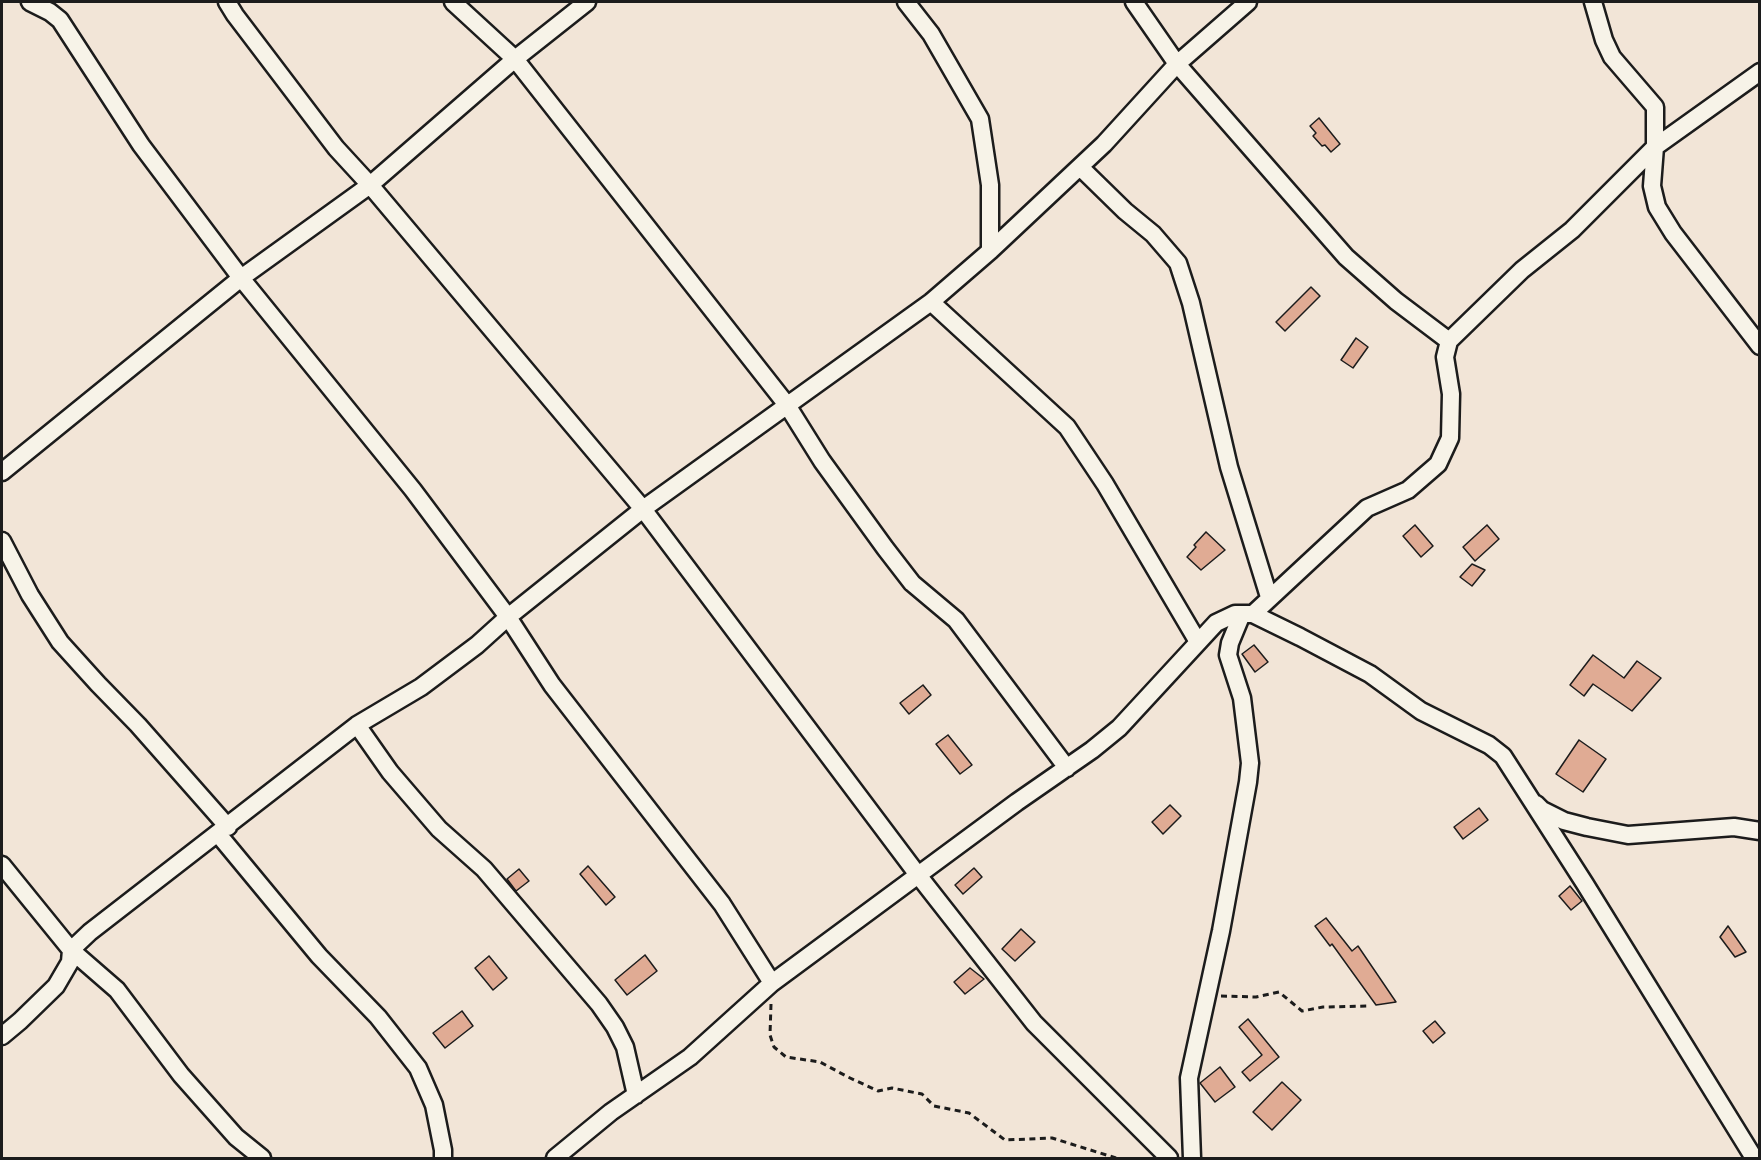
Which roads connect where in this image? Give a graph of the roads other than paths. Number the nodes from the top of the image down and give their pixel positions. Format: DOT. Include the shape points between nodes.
graph roads {
  1 [pos="30,2"];
  2 [pos="227,2"];
  3 [pos="453,2"];
  4 [pos="587,2"];
  5 [pos="906,2"];
  6 [pos="1134,2"];
  7 [pos="1248,2"];
  8 [pos="1593,2"];
  9 [pos="515,59"];
  10 [pos="1177,64"];
  11 [pos="1760,72"];
  12 [pos="1656,147"];
  13 [pos="1080,167"];
  14 [pos="370,185"];
  15 [pos="990,251"];
  16 [pos="241,278"];
  17 [pos="931,302"];
  18 [pos="1449,341"];
  19 [pos="1760,346"];
  20 [pos="787,405"];
  21 [pos="2,472"];
  22 [pos="643,509"];
  23 [pos="2,541"];
  24 [pos="1269,597"];
  25 [pos="1247,614"];
  26 [pos="508,617"];
  27 [pos="1198,642"];
  28 [pos="357,725"];
  29 [pos="1067,768"];
  30 [pos="1524,790"];
  31 [pos="223,830"];
  32 [pos="1760,831"];
  33 [pos="2,866"];
  34 [pos="918,875"];
  35 [pos="70,950"];
  36 [pos="772,984"];
  37 [pos="2,1036"];
  38 [pos="636,1095"];
  39 [pos="262,1158"];
  40 [pos="443,1158"];
  41 [pos="555,1158"];
  42 [pos="1169,1158"];
  43 [pos="1192,1158"];
  44 [pos="1754,1158"];
  1 -- 16 [label="street" via="60,20 141,145"];
  2 -- 14 [label="street" via="336,148"];
  3 -- 9 [label="street"];
  4 -- 9 [label="street"];
  5 -- 15 [label="street" via="931,34 980,119 990,185"];
  6 -- 10 [label="street"];
  7 -- 10 [label="street"];
  8 -- 12 [label="street" via="1612,57 1655,107"];
  9 -- 14 [label="street"];
  9 -- 20 [label="street"];
  10 -- 13 [label="street"];
  10 -- 18 [label="street" via="1346,257"];
  11 -- 12 [label="street"];
  12 -- 18 [label="street" via="1572,230 1522,270"];
  12 -- 19 [label="street" via="1652,186 1657,207"];
  13 -- 15 [label="street"];
  13 -- 24 [label="street" via="1178,262 1229,467"];
  14 -- 16 [label="street"];
  14 -- 22 [label="street"];
  15 -- 17 [label="street"];
  16 -- 21 [label="street"];
  16 -- 26 [label="street" via="412,490"];
  17 -- 20 [label="street"];
  17 -- 27 [label="street" via="1067,427"];
  18 -- 24 [label="street" via="1445,357 1451,394 1450,438 1438,464 1408,490 1366,508"];
  20 -- 22 [label="street"];
  20 -- 29 [label="street" via="885,548 912,583 956,620"];
  22 -- 26 [label="street"];
  22 -- 34 [label="street"];
  23 -- 31 [label="street" via="60,642 138,725"];
  24 -- 25 [label="street"];
  25 -- 27 [label="street" via="1235,614 1216,623"];
  25 -- 30 [label="street" via="1370,674 1421,711 1489,745 1503,756"];
  25 -- 43 [label="street" via="1230,643 1228,655 1242,698 1250,763 1190,1078"];
  26 -- 28 [label="street" via="421,687"];
  26 -- 36 [label="street" via="552,685 722,904"];
  27 -- 29 [label="street" via="1119,728"];
  28 -- 31 [label="street"];
  28 -- 38 [label="street" via="390,772 439,829 484,869 599,1004 625,1047"];
  29 -- 34 [label="street"];
  30 -- 32 [label="street" via="1542,810 1564,821 1597,829 1628,834 1734,827"];
  30 -- 44 [label="street"];
  31 -- 35 [label="street"];
  31 -- 40 [label="street" via="319,956 378,1017 418,1068 434,1105"];
  33 -- 35 [label="street"];
  34 -- 36 [label="street"];
  34 -- 42 [label="street" via="1034,1023"];
  35 -- 37 [label="street" via="70,962 56,986"];
  35 -- 39 [label="street" via="117,990 181,1075 236,1137"];
  36 -- 38 [label="street" via="690,1057"];
  38 -- 41 [label="street"];
}
